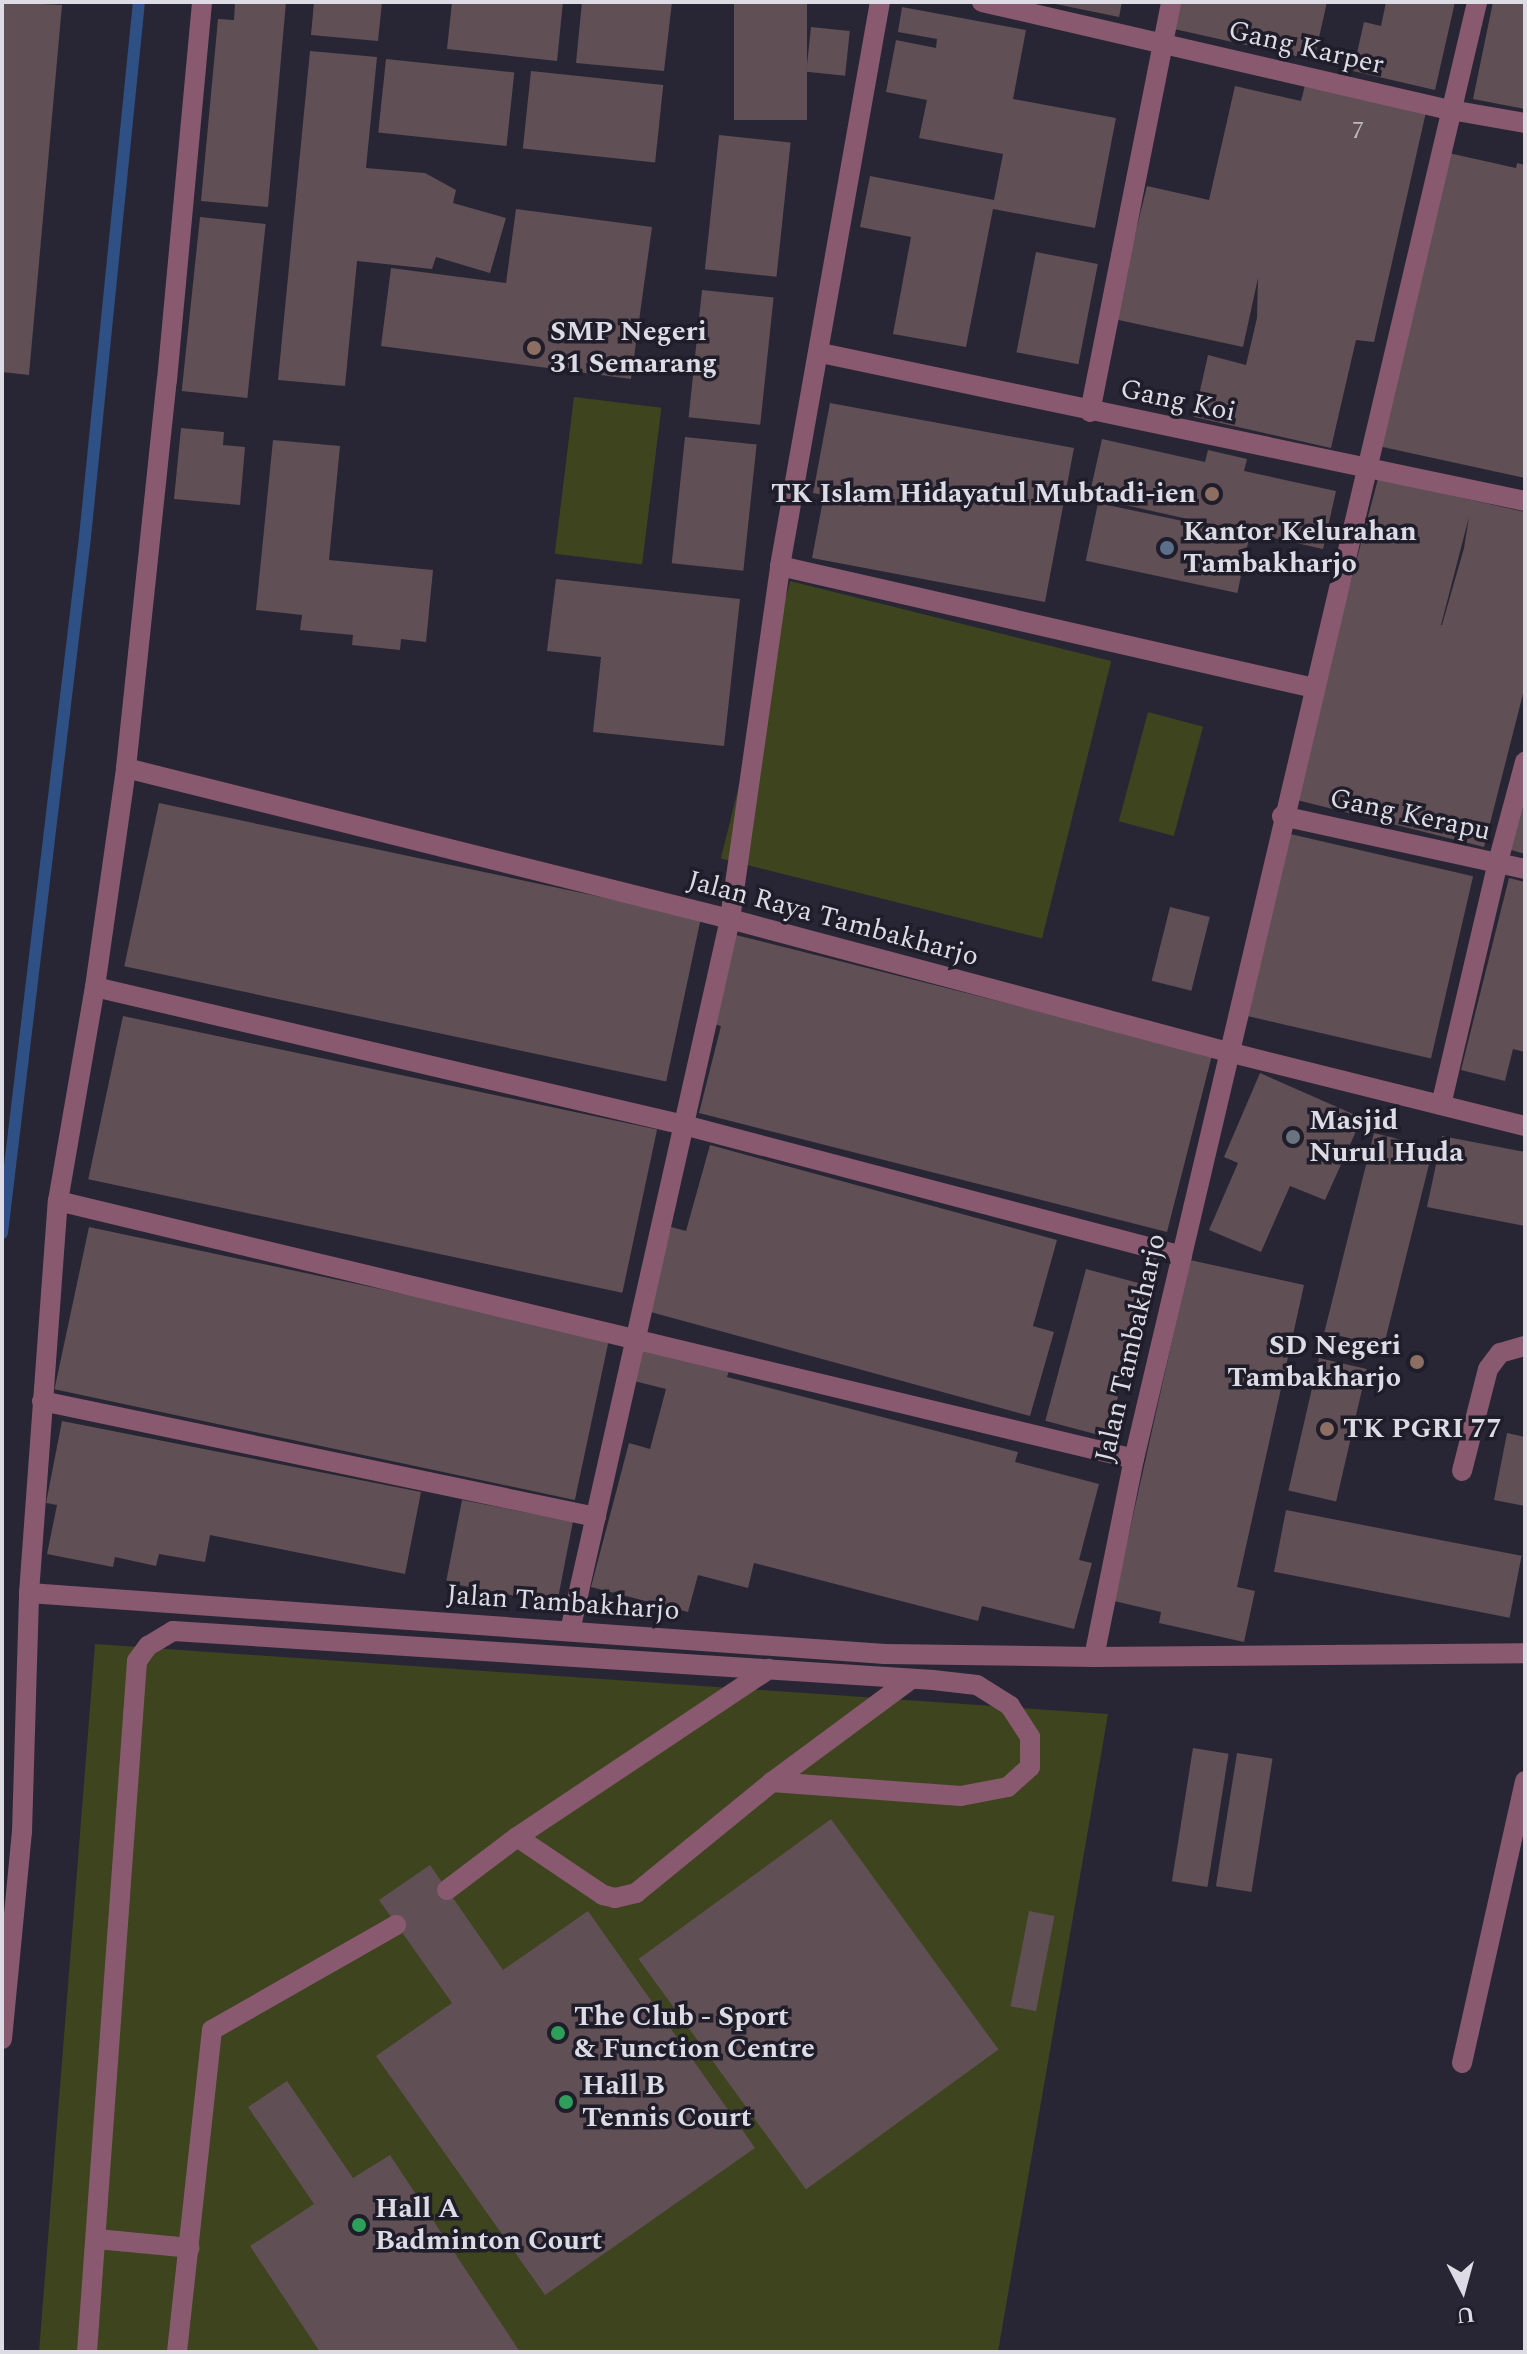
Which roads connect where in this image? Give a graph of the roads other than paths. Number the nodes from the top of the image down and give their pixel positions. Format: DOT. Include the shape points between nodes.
graph roads {
  1 [pos="202,2"];
  2 [pos="880,2"];
  3 [pos="982,2"];
  4 [pos="1171,2"];
  5 [pos="1477,2"];
  6 [pos="1161,43"];
  7 [pos="1451,110"];
  8 [pos="1525,123"];
  9 [pos="821,353"];
  10 [pos="1090,412"];
  11 [pos="1366,468"];
  12 [pos="1525,501"];
  13 [pos="780,566"];
  14 [pos="1314,688"];
  15 [pos="1525,762"];
  16 [pos="126,768"];
  17 [pos="1282,816"];
  18 [pos="1498,862"];
  19 [pos="1525,869"];
  20 [pos="730,919"];
  21 [pos="95,987"];
  22 [pos="1228,1052"];
  23 [pos="1441,1105"];
  24 [pos="684,1125"];
  25 [pos="1525,1126"];
  26 [pos="58,1201"];
  27 [pos="1182,1256"];
  28 [pos="636,1340"];
  29 [pos="1525,1346"];
  30 [pos="42,1401"];
  31 [pos="1134,1459"];
  32 [pos="1462,1471"];
  33 [pos="596,1517"];
  34 [pos="29,1593"];
  35 [pos="570,1631"];
  36 [pos="1525,1653"];
  37 [pos="1094,1657"];
  38 [pos="769,1669"];
  39 [pos="911,1679"];
  40 [pos="1525,1781"];
  41 [pos="772,1782"];
  42 [pos="517,1837"];
  43 [pos="447,1890"];
  44 [pos="396,1925"];
  45 [pos="2,2039"];
  46 [pos="1462,2063"];
  47 [pos="97,2239"];
  48 [pos="190,2248"];
  49 [pos="87,2352"];
  50 [pos="177,2352"];
  1 -- 16 [label="street"];
  2 -- 9 [label="street"];
  3 -- 6 [label="street, Gang Karper"];
  4 -- 6 [label="street"];
  5 -- 7 [label="street, Jalan Tambakharjo"];
  6 -- 7 [label="street, Gang Karper"];
  6 -- 10 [label="street"];
  7 -- 8 [label="street, Gang Karper"];
  7 -- 11 [label="street, Jalan Tambakharjo"];
  9 -- 10 [label="street, Gang Koi"];
  9 -- 13 [label="street"];
  10 -- 11 [label="street, Gang Koi"];
  11 -- 12 [label="street, Gang Koi"];
  11 -- 14 [label="street, Jalan Tambakharjo"];
  13 -- 14 [label="street"];
  13 -- 20 [label="street"];
  14 -- 17 [label="street, Jalan Tambakharjo"];
  15 -- 18 [label="street"];
  16 -- 20 [label="street, Jalan Raya Tambakharjo"];
  16 -- 21 [label="street"];
  17 -- 18 [label="street, Gang Kerapu"];
  17 -- 22 [label="street, Jalan Tambakharjo"];
  18 -- 19 [label="street, Gang Kerapu"];
  18 -- 23 [label="street"];
  20 -- 22 [label="street, Jalan Raya Tambakharjo"];
  20 -- 24 [label="street"];
  21 -- 24 [label="street"];
  21 -- 26 [label="street"];
  22 -- 23 [label="street, Jalan Raya Tambakharjo"];
  22 -- 27 [label="street, Jalan Tambakharjo"];
  23 -- 25 [label="street, Jalan Raya Tambakharjo"];
  24 -- 27 [label="street"];
  24 -- 28 [label="street"];
  26 -- 28 [label="street"];
  26 -- 30 [label="street"];
  27 -- 31 [label="street, Jalan Tambakharjo"];
  28 -- 31 [label="street"];
  28 -- 33 [label="street"];
  29 -- 32 [label="street" via="1500,1353 1488,1369"];
  30 -- 33 [label="street"];
  30 -- 34 [label="street"];
  31 -- 37 [label="street, Jalan Tambakharjo"];
  33 -- 35 [label="street"];
  34 -- 35 [label="street, Jalan Tambakharjo"];
  34 -- 45 [label="street" via="22,1832"];
  35 -- 37 [label="street, Jalan Tambakharjo" via="885,1654"];
  36 -- 37 [label="street, Jalan Tambakharjo"];
  38 -- 39 [label="street"];
  38 -- 42 [label="street"];
  38 -- 47 [label="street" via="173,1631 148,1646 137,1661"];
  39 -- 41 [label="street"];
  39 -- 41 [label="street" via="977,1685 1010,1706 1030,1737 1030,1767 1008,1787 961,1796"];
  40 -- 46 [label="street"];
  41 -- 42 [label="street" via="625,1897 603,1895"];
  42 -- 43 [label="street"];
  44 -- 48 [label="street" via="212,2030"];
  47 -- 48 [label="street"];
  47 -- 49 [label="street"];
  48 -- 50 [label="street"];
}
